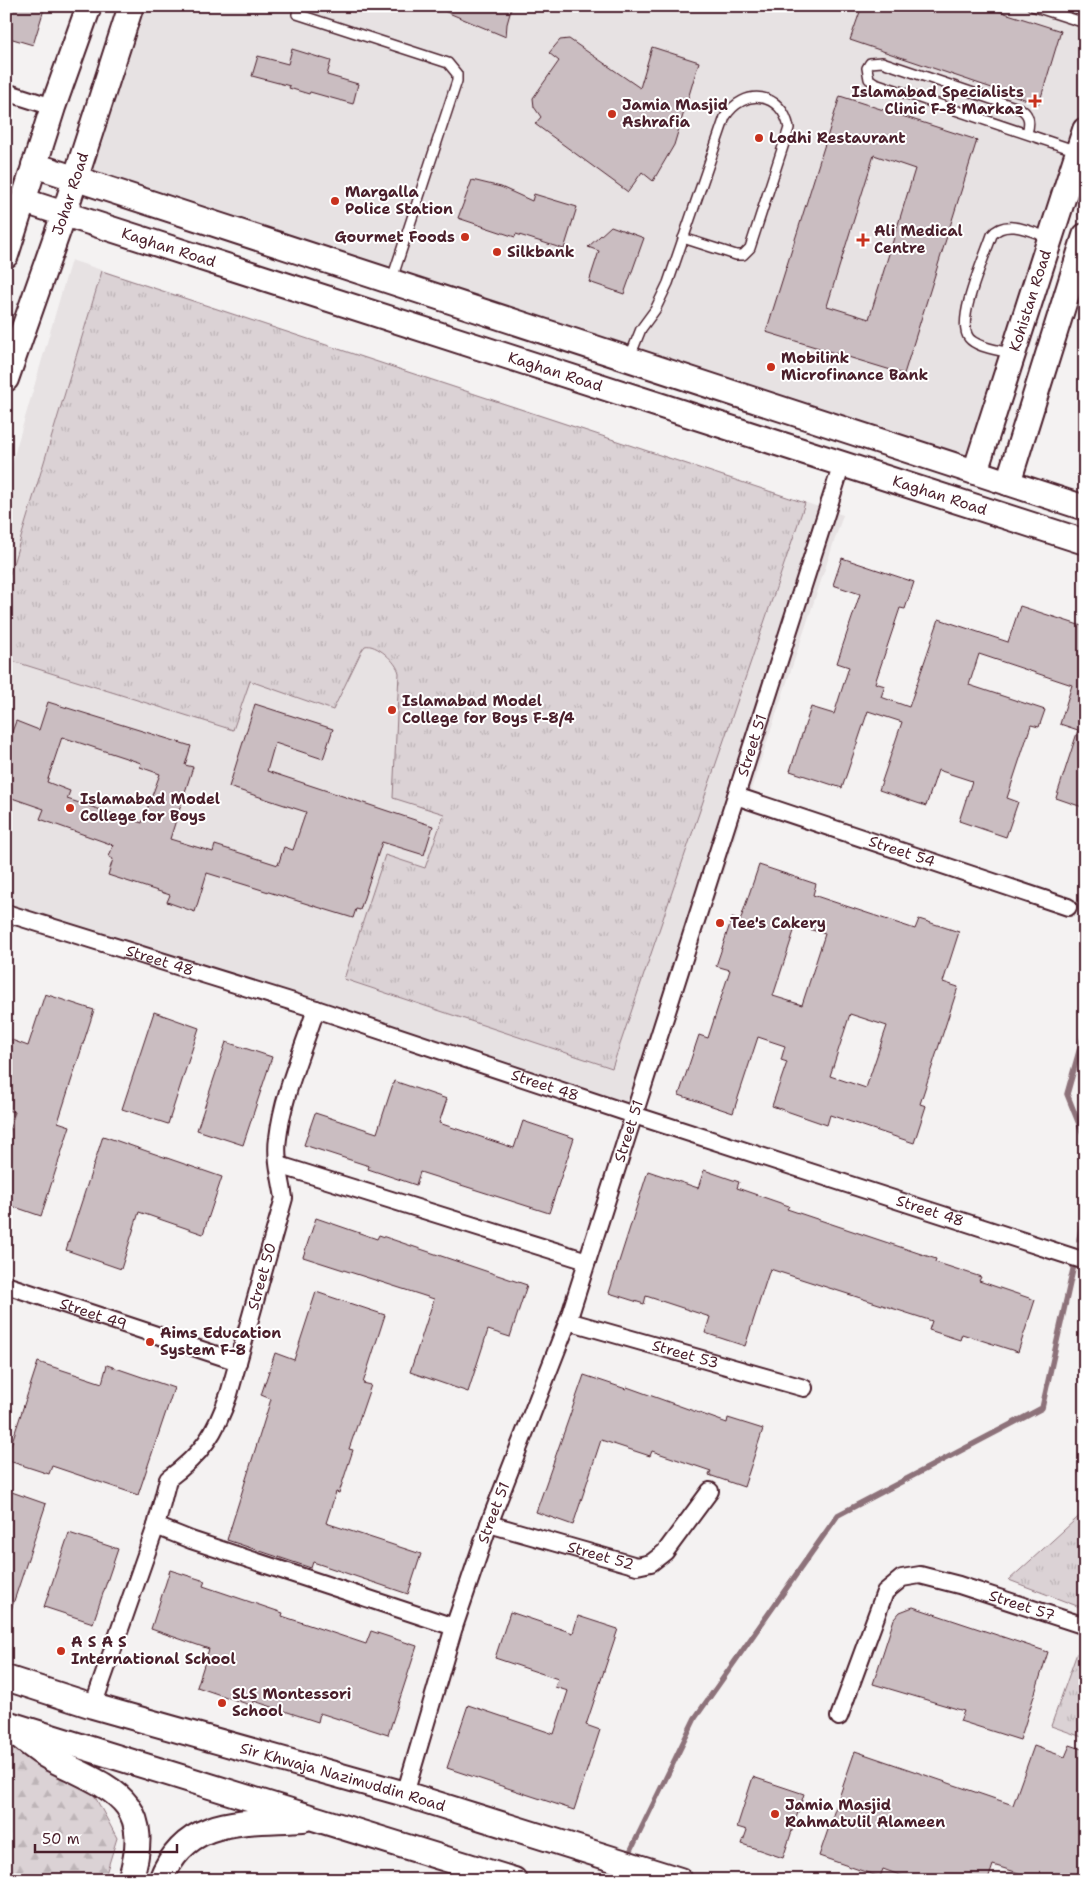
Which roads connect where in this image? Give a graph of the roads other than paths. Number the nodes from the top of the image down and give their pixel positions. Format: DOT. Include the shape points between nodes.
graph roads {
  1 [pos="89,6"];
  2 [pos="131,6"];
  3 [pos="299,6"];
  4 [pos="1032,6"];
  5 [pos="1085,23"];
  6 [pos="6,92"];
  7 [pos="53,107"];
  8 [pos="1027,134"];
  9 [pos="1082,142"];
  10 [pos="34,165"];
  11 [pos="75,179"];
  12 [pos="24,201"];
  13 [pos="64,214"];
  14 [pos="212,224"];
  15 [pos="1085,236"];
  16 [pos="683,238"];
  17 [pos="1050,238"];
  18 [pos="6,255"];
  19 [pos="202,258"];
  20 [pos="391,282"];
  21 [pos="1012,354"];
  22 [pos="626,358"];
  23 [pos="9,364"];
  24 [pos="612,390"];
  25 [pos="842,464"];
  26 [pos="975,472"];
  27 [pos="1008,483"];
  28 [pos="1085,508"];
  29 [pos="1085,542"];
  30 [pos="736,796"];
  31 [pos="1068,907"];
  32 [pos="6,913"];
  33 [pos="316,1009"];
  34 [pos="634,1116"];
  35 [pos="279,1165"];
  36 [pos="587,1261"];
  37 [pos="1085,1261"];
  38 [pos="6,1286"];
  39 [pos="568,1320"];
  40 [pos="238,1362"];
  41 [pos="804,1388"];
  42 [pos="710,1491"];
  43 [pos="489,1524"];
  44 [pos="156,1526"];
  45 [pos="1085,1626"];
  46 [pos="454,1627"];
  47 [pos="6,1678"];
  48 [pos="93,1706"];
  49 [pos="839,1717"];
  50 [pos="6,1724"];
  51 [pos="405,1794"];
  52 [pos="320,1818"];
  53 [pos="130,1880"];
  54 [pos="161,1880"];
  55 [pos="514,1880"];
  56 [pos="680,1880"];
  1 -- 7 [label="street"];
  2 -- 11 [label="street, Johar Road"];
  3 -- 20 [label="lane" via="297,14 448,64 457,74"];
  4 -- 5 [label="lane"];
  6 -- 7 [label="street"];
  7 -- 10 [label="street"];
  8 -- 8 [label="lane" via="875,83 869,79 867,68 870,63 882,62 1021,109 1029,119"];
  8 -- 9 [label="lane"];
  9 -- 17 [label="street, Kohistan Road"];
  10 -- 11 [label="street"];
  10 -- 12 [label="street"];
  11 -- 13 [label="street, Johar Road"];
  11 -- 14 [label="street"];
  12 -- 13 [label="street, Kaghan Road"];
  12 -- 18 [label="street"];
  13 -- 19 [label="street, Kaghan Road"];
  13 -- 23 [label="street, Johar Road"];
  14 -- 19 [label="street"];
  14 -- 20 [label="street"];
  15 -- 27 [label="street"];
  16 -- 16 [label="lane" via="730,108 752,96 775,103 784,113 789,128 750,248 742,255 736,255"];
  16 -- 22 [label="lane" via="661,298"];
  17 -- 21 [label="street, Kohistan Road"];
  17 -- 21 [label="lane" via="1014,227 996,230 965,315 969,338"];
  19 -- 24 [label="street, Kaghan Road"];
  20 -- 22 [label="street"];
  21 -- 26 [label="street, Kohistan Road"];
  22 -- 24 [label="street"];
  22 -- 26 [label="street"];
  24 -- 25 [label="street, Kaghan Road"];
  25 -- 29 [label="street, Kaghan Road"];
  25 -- 30 [label="street, Street 51"];
  26 -- 27 [label="street"];
  27 -- 28 [label="street"];
  30 -- 31 [label="street, Street 54"];
  30 -- 34 [label="street, Street 51"];
  32 -- 33 [label="street, Street 48"];
  33 -- 34 [label="street, Street 48"];
  33 -- 35 [label="street, Street 50" via="284,1109 278,1139"];
  34 -- 36 [label="street, Street 51"];
  34 -- 37 [label="street, Street 48"];
  35 -- 36 [label="street"];
  35 -- 40 [label="street, Street 50" via="284,1198"];
  36 -- 39 [label="street, Street 51"];
  38 -- 40 [label="street, Street 49"];
  39 -- 41 [label="street, Street 53"];
  39 -- 43 [label="street, Street 51"];
  40 -- 44 [label="street, Street 50" via="219,1423 206,1445 168,1478"];
  42 -- 43 [label="street, Street 52" via="665,1552 652,1563 637,1566"];
  43 -- 46 [label="street, Street 51"];
  44 -- 46 [label="street"];
  44 -- 48 [label="street, Street 50"];
  45 -- 49 [label="street, Street 57" via="959,1585 920,1575 902,1578 885,1592"];
  46 -- 51 [label="street, Street 51"];
  47 -- 48 [label="street, Sir Khwaja Nazimuddin Road"];
  48 -- 51 [label="street, Sir Khwaja Nazimuddin Road"];
  50 -- 52 [label="street"];
  50 -- 53 [label="street" via="48,1756 102,1783 127,1804 138,1837"];
  51 -- 56 [label="street, Sir Khwaja Nazimuddin Road"];
  52 -- 54 [label="street" via="233,1823 198,1834 179,1849"];
  52 -- 55 [label="street"];
}
